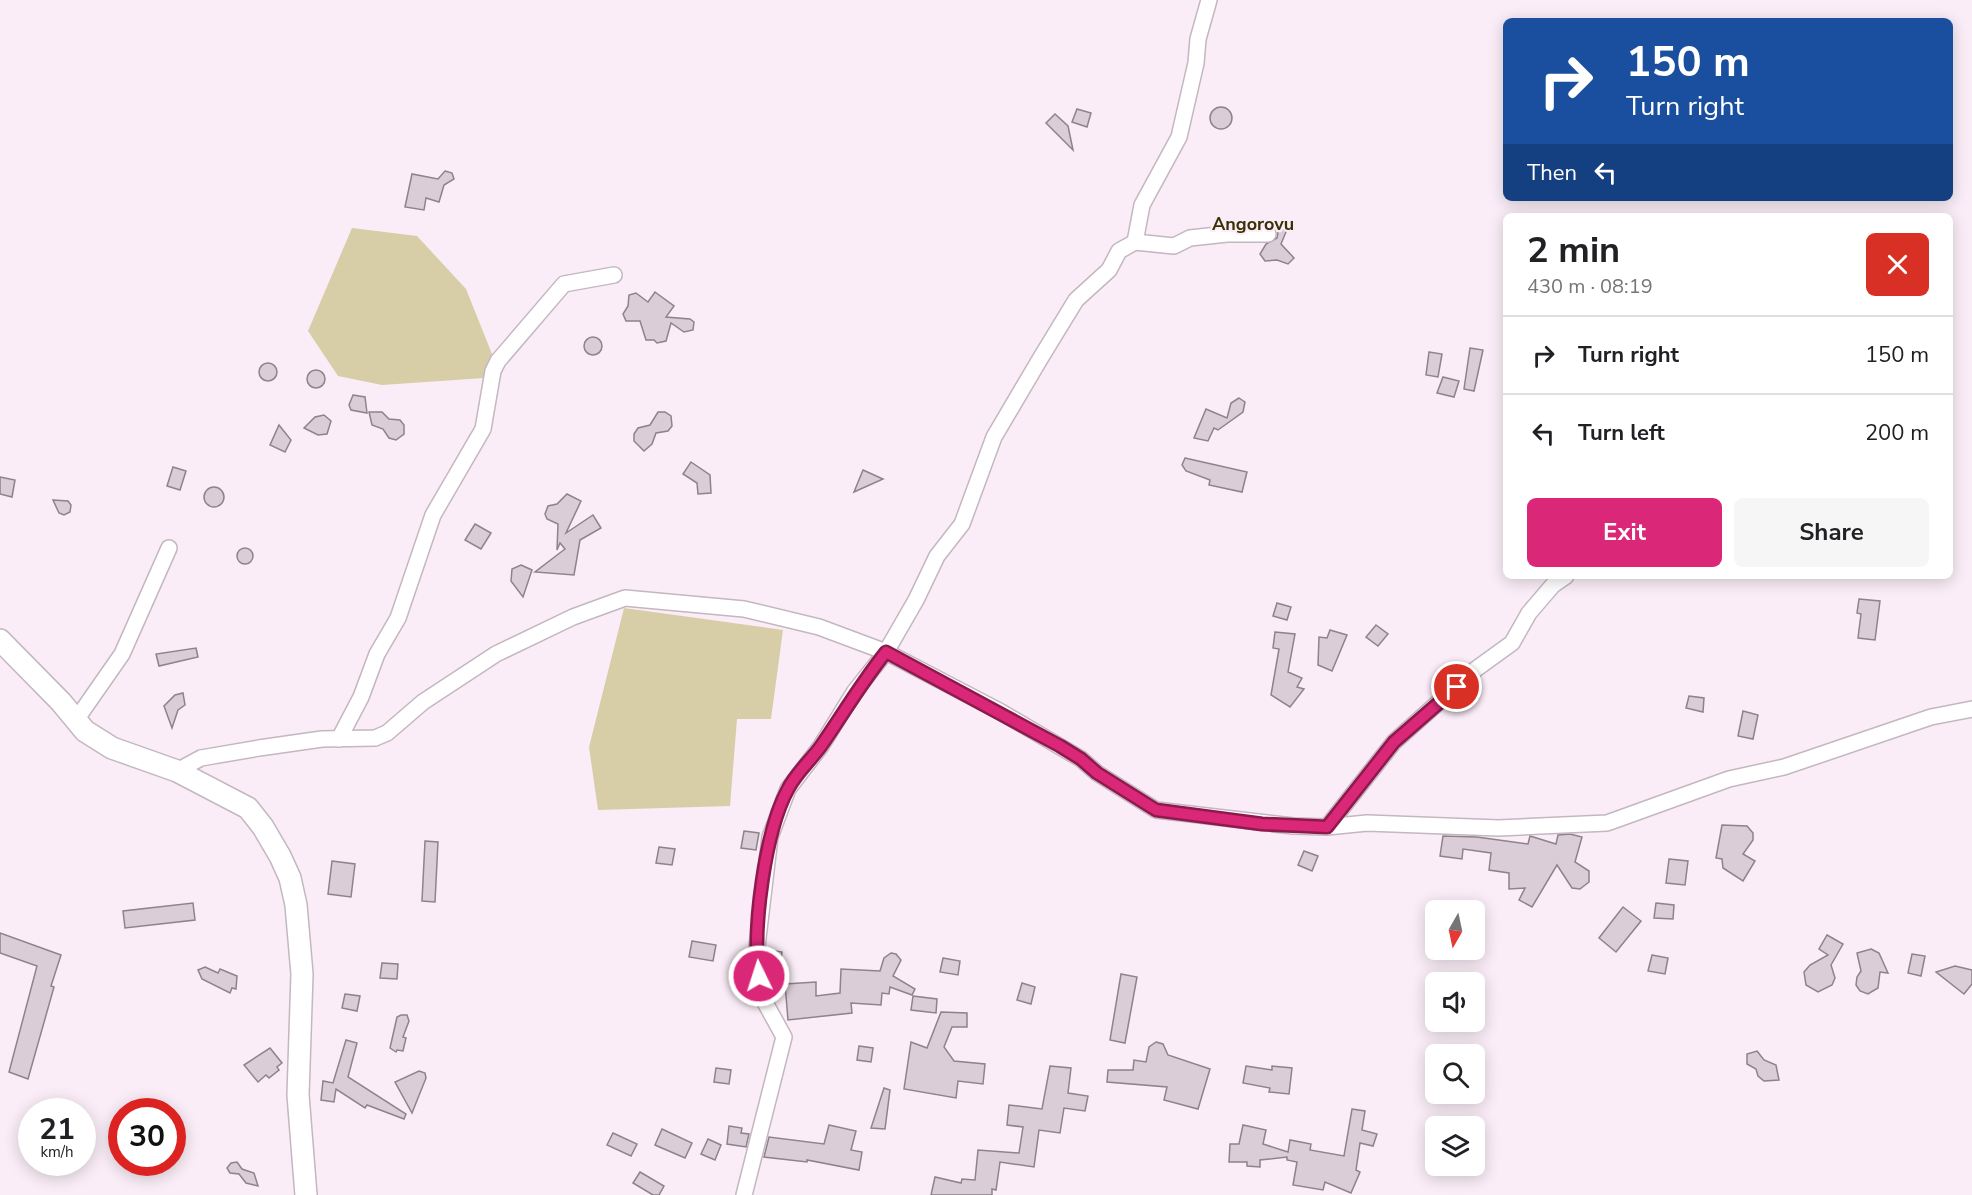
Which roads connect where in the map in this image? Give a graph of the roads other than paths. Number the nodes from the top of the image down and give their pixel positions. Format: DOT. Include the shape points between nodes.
graph roads {
  1 [pos="1209,0"];
  2 [pos="1268,234"];
  3 [pos="1135,242"];
  4 [pos="614,275"];
  5 [pos="169,548"];
  6 [pos="1562,579"];
  7 [pos="0,640"];
  8 [pos="886,652"];
  9 [pos="1972,709"];
  10 [pos="76,720"];
  11 [pos="339,739"];
  12 [pos="177,771"];
  13 [pos="1327,827"];
  14 [pos="306,1195"];
  15 [pos="744,1195"];
  1 -- 3 [label="street" via="1179,137 1142,205"];
  2 -- 3 [label="street" via="1190,238 1174,246"];
  3 -- 8 [label="street" via="1119,251 1109,270 1076,300 1046,349 994,437 962,524 937,556"];
  4 -- 11 [label="street" via="564,284 498,361 483,429 433,514 401,609"];
  5 -- 10 [label="street" via="122,654"];
  6 -- 13 [label="street" via="1529,613 1512,643 1476,669 1394,742"];
  7 -- 10 [label="street"];
  8 -- 11 [label="street" via="819,627 744,609 625,598 563,621 496,654 423,702 387,733 367,740"];
  8 -- 13 [label="street" via="1060,746 1156,810 1262,824"];
  8 -- 15 [label="street" via="788,789 770,837 756,955 762,998 784,1037"];
  9 -- 13 [label="street" via="1931,717 1784,767 1729,779 1607,823 1500,828 1367,823"];
  10 -- 12 [label="street" via="85,731 112,748"];
  11 -- 12 [label="street" via="201,758"];
  12 -- 14 [label="street" via="248,808 263,826 290,878 302,974 298,1095"];
}
